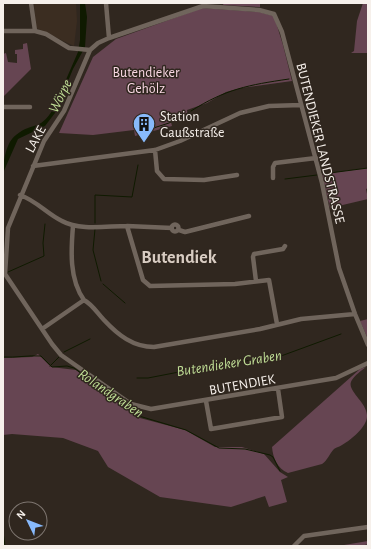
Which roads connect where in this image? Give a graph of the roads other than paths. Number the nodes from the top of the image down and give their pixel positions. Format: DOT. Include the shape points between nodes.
graph roads {
  1 [pos="31,3"];
  2 [pos="106,3"];
  3 [pos="204,5"];
  4 [pos="3,31"];
  5 [pos="35,31"];
  6 [pos="109,38"];
  7 [pos="87,50"];
  8 [pos="301,105"];
  9 [pos="3,106"];
  10 [pos="30,107"];
  11 [pos="155,150"];
  12 [pos="316,158"];
  13 [pos="33,166"];
  14 [pos="237,175"];
  15 [pos="273,178"];
  16 [pos="20,195"];
  17 [pos="249,216"];
  18 [pos="73,226"];
  19 [pos="127,226"];
  20 [pos="285,246"];
  21 [pos="4,263"];
  22 [pos="256,281"];
  23 [pos="84,300"];
  24 [pos="354,314"];
  25 [pos="277,324"];
  26 [pos="42,329"];
  27 [pos="368,345"];
  28 [pos="368,363"];
  29 [pos="278,389"];
  30 [pos="206,401"];
  31 [pos="368,527"];
  32 [pos="294,546"];
  1 -- 5 [label="street"];
  2 -- 6 [label="street"];
  3 -- 6 [label="street"];
  3 -- 8 [label="street, BUTENDIEKER LANDSTRASSE" via="259,10 274,14 282,32"];
  4 -- 5 [label="street"];
  5 -- 7 [label="street" via="46,34 69,48"];
  6 -- 7 [label="street"];
  7 -- 13 [label="street, LAKE" via="64,111 44,141"];
  8 -- 11 [label="street" via="269,106 240,113"];
  8 -- 12 [label="street, BUTENDIEKER LANDSTRASSE"];
  9 -- 10 [label="street"];
  11 -- 13 [label="street"];
  11 -- 14 [label="street" via="157,171 164,179 204,180"];
  12 -- 15 [label="street" via="275,164"];
  12 -- 24 [label="street, BUTENDIEKER LANDSTRASSE" via="339,268"];
  13 -- 16 [label="street, LAKE"];
  16 -- 18 [label="street"];
  16 -- 21 [label="street, LAKE" via="8,228"];
  17 -- 19 [label="street" via="185,232 175,232 172,228"];
  18 -- 19 [label="street"];
  18 -- 23 [label="street" via="71,258 80,295"];
  19 -- 22 [label="street" via="143,280 150,286"];
  20 -- 22 [label="street" via="283,249 254,254"];
  21 -- 26 [label="street, BUTENDIEK" via="5,274"];
  22 -- 25 [label="street" via="269,280"];
  23 -- 25 [label="street" via="122,338 144,347"];
  23 -- 26 [label="street"];
  24 -- 25 [label="street"];
  24 -- 27 [label="street, BUTENDIEKER LANDSTRASSE"];
  26 -- 30 [label="street, BUTENDIEK" via="61,355 131,404 151,409"];
  28 -- 29 [label="street, BUTENDIEK" via="336,378"];
  29 -- 30 [label="street, BUTENDIEK"];
  29 -- 30 [label="street" via="282,417 243,424 211,429"];
  31 -- 32 [label="street" via="304,536"];
}
